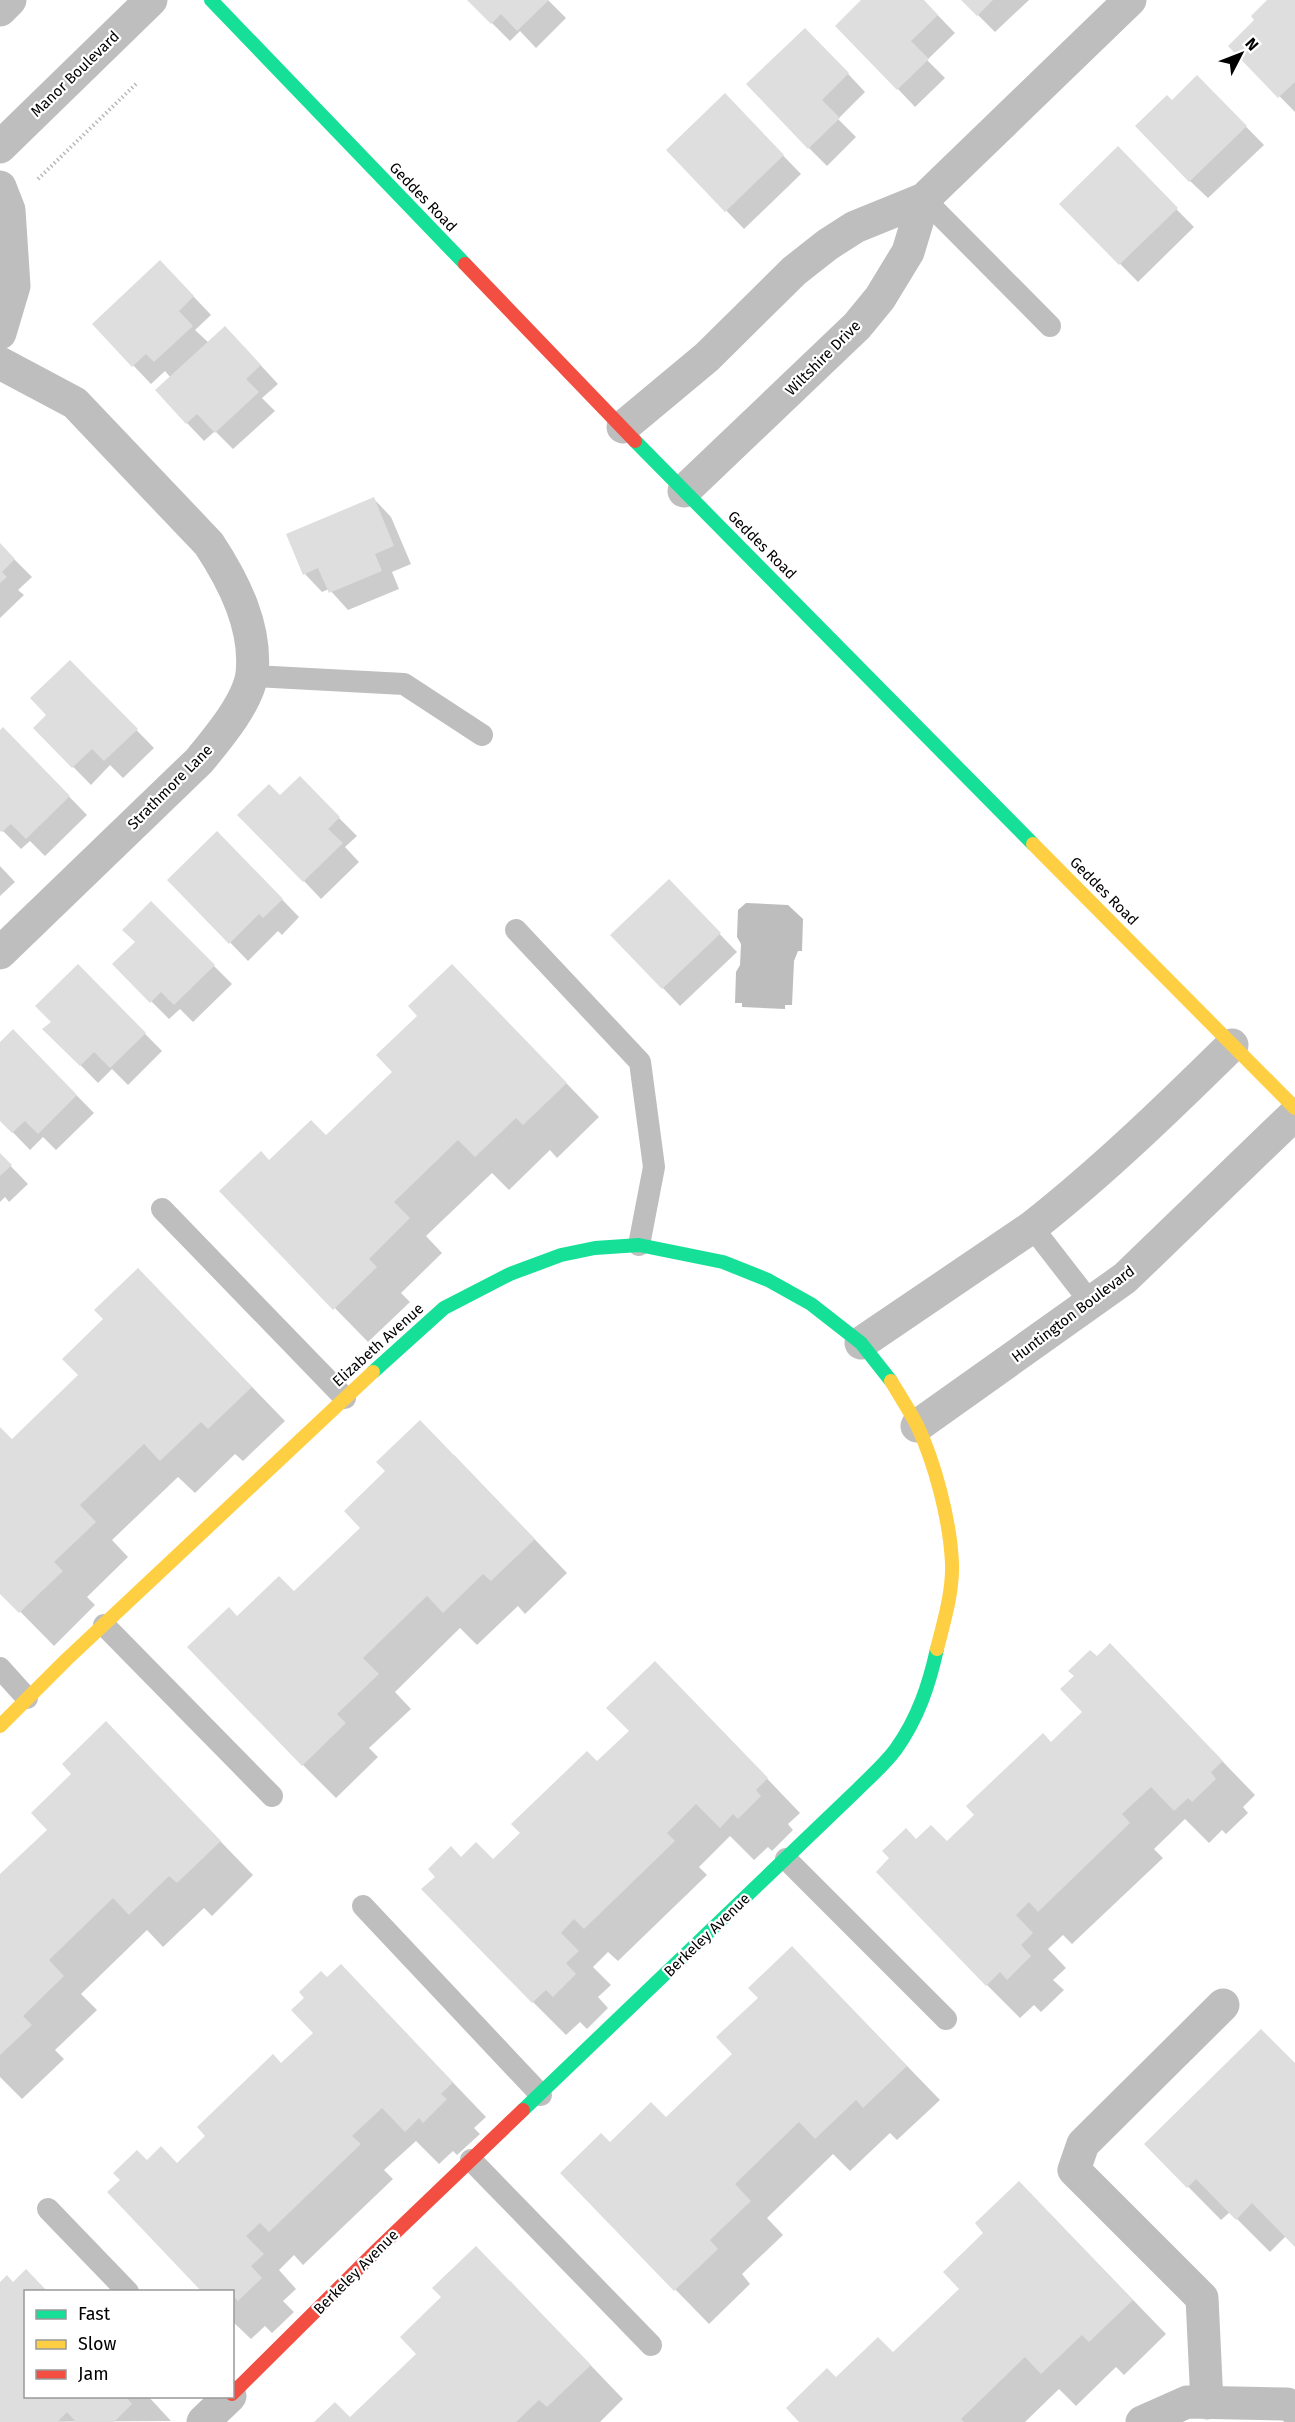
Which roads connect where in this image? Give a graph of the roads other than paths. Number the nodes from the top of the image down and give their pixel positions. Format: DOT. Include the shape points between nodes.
graph roads {
  1 [pos="10,0"];
  2 [pos="151,0"];
  3 [pos="211,0"];
  4 [pos="1130,0"];
  5 [pos="0,10"];
  6 [pos="0,147"];
  7 [pos="15,186"];
  8 [pos="924,199"];
  9 [pos="1050,326"];
  10 [pos="0,333"];
  11 [pos="0,363"];
  12 [pos="622,427"];
  13 [pos="684,491"];
  14 [pos="252,676"];
  15 [pos="482,735"];
  16 [pos="516,930"];
  17 [pos="0,953"];
  18 [pos="1232,1045"];
  19 [pos="1295,1108"];
  20 [pos="1295,1114"];
  21 [pos="162,1209"];
  22 [pos="1032,1227"];
  23 [pos="639,1245"];
  24 [pos="1091,1303"];
  25 [pos="861,1343"];
  26 [pos="889,1377"];
  27 [pos="345,1398"];
  28 [pos="917,1426"];
  29 [pos="104,1625"];
  30 [pos="0,1668"];
  31 [pos="27,1698"];
  32 [pos="0,1725"];
  33 [pos="272,1796"];
  34 [pos="786,1859"];
  35 [pos="363,1906"];
  36 [pos="1223,2005"];
  37 [pos="946,2019"];
  38 [pos="541,2095"];
  39 [pos="471,2160"];
  40 [pos="48,2209"];
  41 [pos="126,2290"];
  42 [pos="651,2345"];
  43 [pos="234,2392"];
  44 [pos="228,2398"];
  45 [pos="1197,2402"];
  46 [pos="1295,2409"];
  47 [pos="204,2422"];
  48 [pos="1142,2422"];
  1 -- 5 [label="street"];
  2 -- 6 [label="street, Manor Boulevard"];
  3 -- 12 [label="street, Geddes Road"];
  4 -- 8 [label="street, Wiltshire Drive"];
  7 -- 10 [label="street" via="9,210 14,286"];
  8 -- 9 [label="lane"];
  8 -- 12 [label="street, Wiltshire Drive" via="855,227 827,245 794,271 707,357"];
  8 -- 13 [label="street, Wiltshire Drive" via="908,252 880,298 857,326"];
  11 -- 14 [label="street, Strathmore Lane" via="75,403 210,544 241,602 252,644"];
  12 -- 13 [label="street, Geddes Road"];
  13 -- 18 [label="street, Geddes Road"];
  14 -- 15 [label="lane" via="404,684"];
  14 -- 17 [label="street, Strathmore Lane" via="238,710 199,761"];
  16 -- 23 [label="lane" via="640,1062 654,1167"];
  18 -- 19 [label="street, Geddes Road"];
  18 -- 22 [label="street" via="1156,1120"];
  20 -- 24 [label="street, Huntington Boulevard" via="1125,1278"];
  21 -- 27 [label="lane"];
  22 -- 24 [label="lane"];
  22 -- 25 [label="street"];
  23 -- 25 [label="street, Elizabeth Avenue" via="723,1262 768,1280 811,1305"];
  23 -- 27 [label="street, Elizabeth Avenue" via="561,1255 510,1274 444,1308"];
  24 -- 28 [label="street, Huntington Boulevard"];
  25 -- 26 [label="street, Elizabeth Avenue"];
  26 -- 28 [label="street, Berkeley Avenue"];
  27 -- 29 [label="street, Elizabeth Avenue"];
  28 -- 34 [label="street, Berkeley Avenue" via="941,1501 952,1564 949,1598 929,1686 895,1750"];
  29 -- 31 [label="street, Elizabeth Avenue"];
  29 -- 33 [label="lane"];
  30 -- 31 [label="lane"];
  31 -- 32 [label="street, Elizabeth Avenue"];
  34 -- 37 [label="lane"];
  34 -- 38 [label="street, Berkeley Avenue"];
  35 -- 38 [label="lane"];
  36 -- 45 [label="street" via="1083,2144 1074,2170 1202,2298"];
  38 -- 39 [label="street, Berkeley Avenue"];
  39 -- 42 [label="lane"];
  39 -- 43 [label="street, Berkeley Avenue"];
  40 -- 41 [label="lane"];
  44 -- 47 [label="street, Berkeley Avenue"];
  45 -- 46 [label="street" via="1287,2404"];
  45 -- 48 [label="street"];
}
